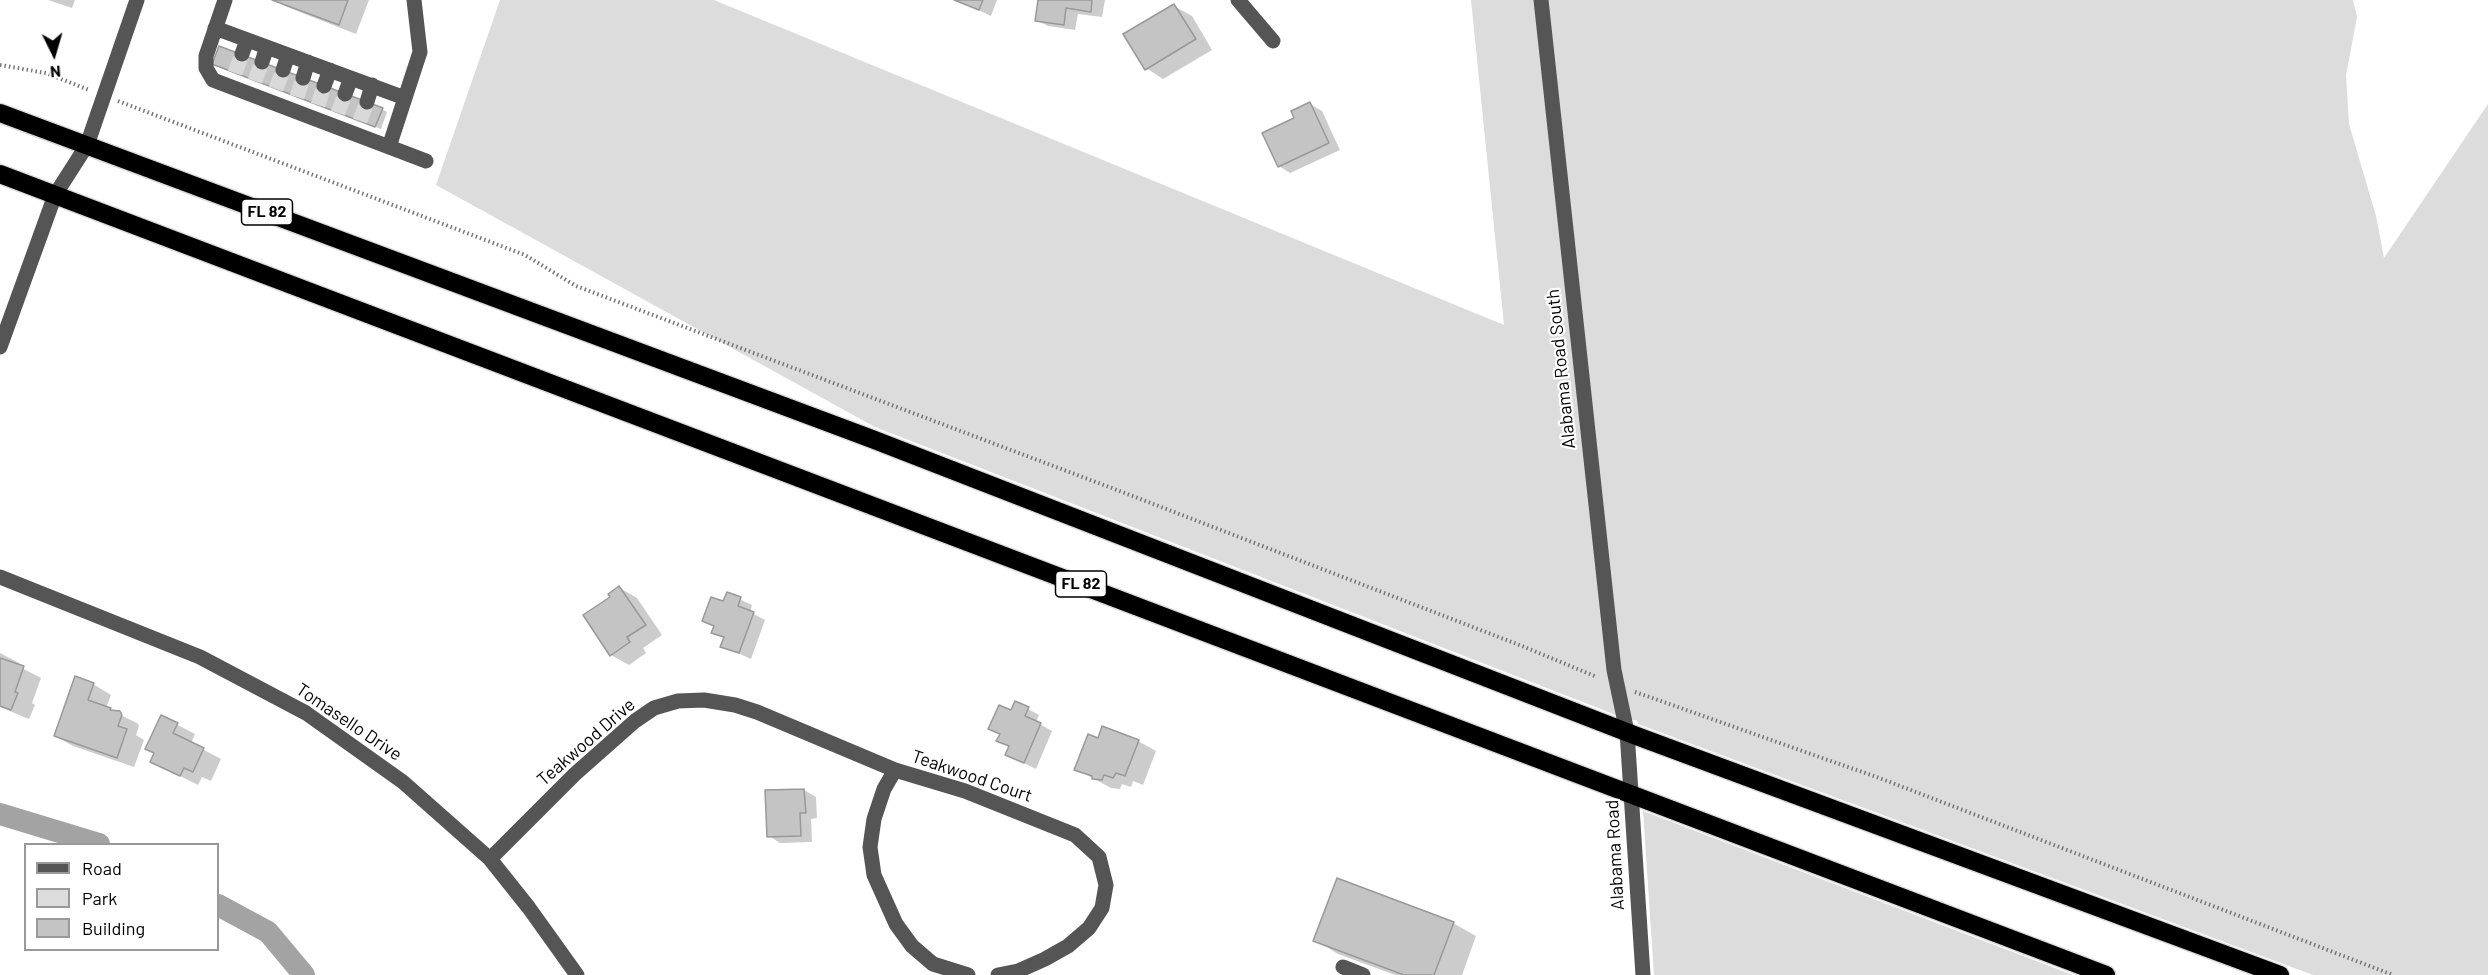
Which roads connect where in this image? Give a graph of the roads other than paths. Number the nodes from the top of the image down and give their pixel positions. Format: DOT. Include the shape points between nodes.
graph roads {
  1 [pos="137,0"];
  2 [pos="225,0"];
  3 [pos="414,0"];
  4 [pos="1238,0"];
  5 [pos="1540,0"];
  6 [pos="215,28"];
  7 [pos="1273,40"];
  8 [pos="267,47"];
  9 [pos="288,55"];
  10 [pos="261,62"];
  11 [pos="308,62"];
  12 [pos="283,70"];
  13 [pos="330,70"];
  14 [pos="303,78"];
  15 [pos="351,78"];
  16 [pos="324,86"];
  17 [pos="372,86"];
  18 [pos="345,94"];
  19 [pos="405,98"];
  20 [pos="367,102"];
  21 [pos="0,113"];
  22 [pos="87,145"];
  23 [pos="389,147"];
  24 [pos="426,161"];
  25 [pos="0,174"];
  26 [pos="56,195"];
  27 [pos="0,347"];
  28 [pos="0,577"];
  29 [pos="1627,732"];
  30 [pos="895,770"];
  31 [pos="1631,794"];
  32 [pos="490,859"];
  33 [pos="1343,967"];
  34 [pos="577,975"];
  35 [pos="968,975"];
  36 [pos="998,975"];
  37 [pos="1363,975"];
  38 [pos="1643,975"];
  39 [pos="2106,975"];
  40 [pos="2280,975"];
  1 -- 22 [label="street"];
  2 -- 6 [label="street"];
  3 -- 19 [label="street" via="420,52"];
  4 -- 7 [label="street"];
  5 -- 29 [label="street, Alabama Road South" via="1614,670"];
  6 -- 8 [label="street" via="244,47"];
  6 -- 23 [label="street" via="206,56 206,68 213,80 232,80 252,87 358,128"];
  8 -- 9 [label="street"];
  8 -- 10 [label="street"];
  9 -- 11 [label="street"];
  9 -- 12 [label="street"];
  11 -- 13 [label="street"];
  11 -- 14 [label="street"];
  13 -- 15 [label="street"];
  13 -- 16 [label="street"];
  15 -- 17 [label="street"];
  15 -- 18 [label="street"];
  17 -- 19 [label="street"];
  17 -- 20 [label="street"];
  19 -- 23 [label="street"];
  21 -- 22 [label="highway, FL 82"];
  22 -- 26 [label="street"];
  22 -- 29 [label="highway, FL 82" via="872,439"];
  23 -- 24 [label="street"];
  25 -- 26 [label="highway, FL 82"];
  26 -- 27 [label="street"];
  26 -- 31 [label="highway, FL 82"];
  28 -- 32 [label="street, Tomasello Drive" via="200,657 306,713 403,782"];
  29 -- 31 [label="street, Alabama Road"];
  29 -- 40 [label="highway, FL 82"];
  30 -- 32 [label="street, Teakwood Drive" via="735,705 678,701 654,708 635,721"];
  30 -- 35 [label="street, Teakwood Court" via="874,819 870,847 874,875 896,924 912,946 933,964"];
  30 -- 36 [label="street, Teakwood Court" via="965,791 1075,835 1099,857 1106,885 1102,908 1089,928 1045,959"];
  31 -- 38 [label="street, Alabama Road"];
  31 -- 39 [label="highway, FL 82"];
  32 -- 34 [label="street, Tomasello Drive"];
  33 -- 37 [label="street"];
}
